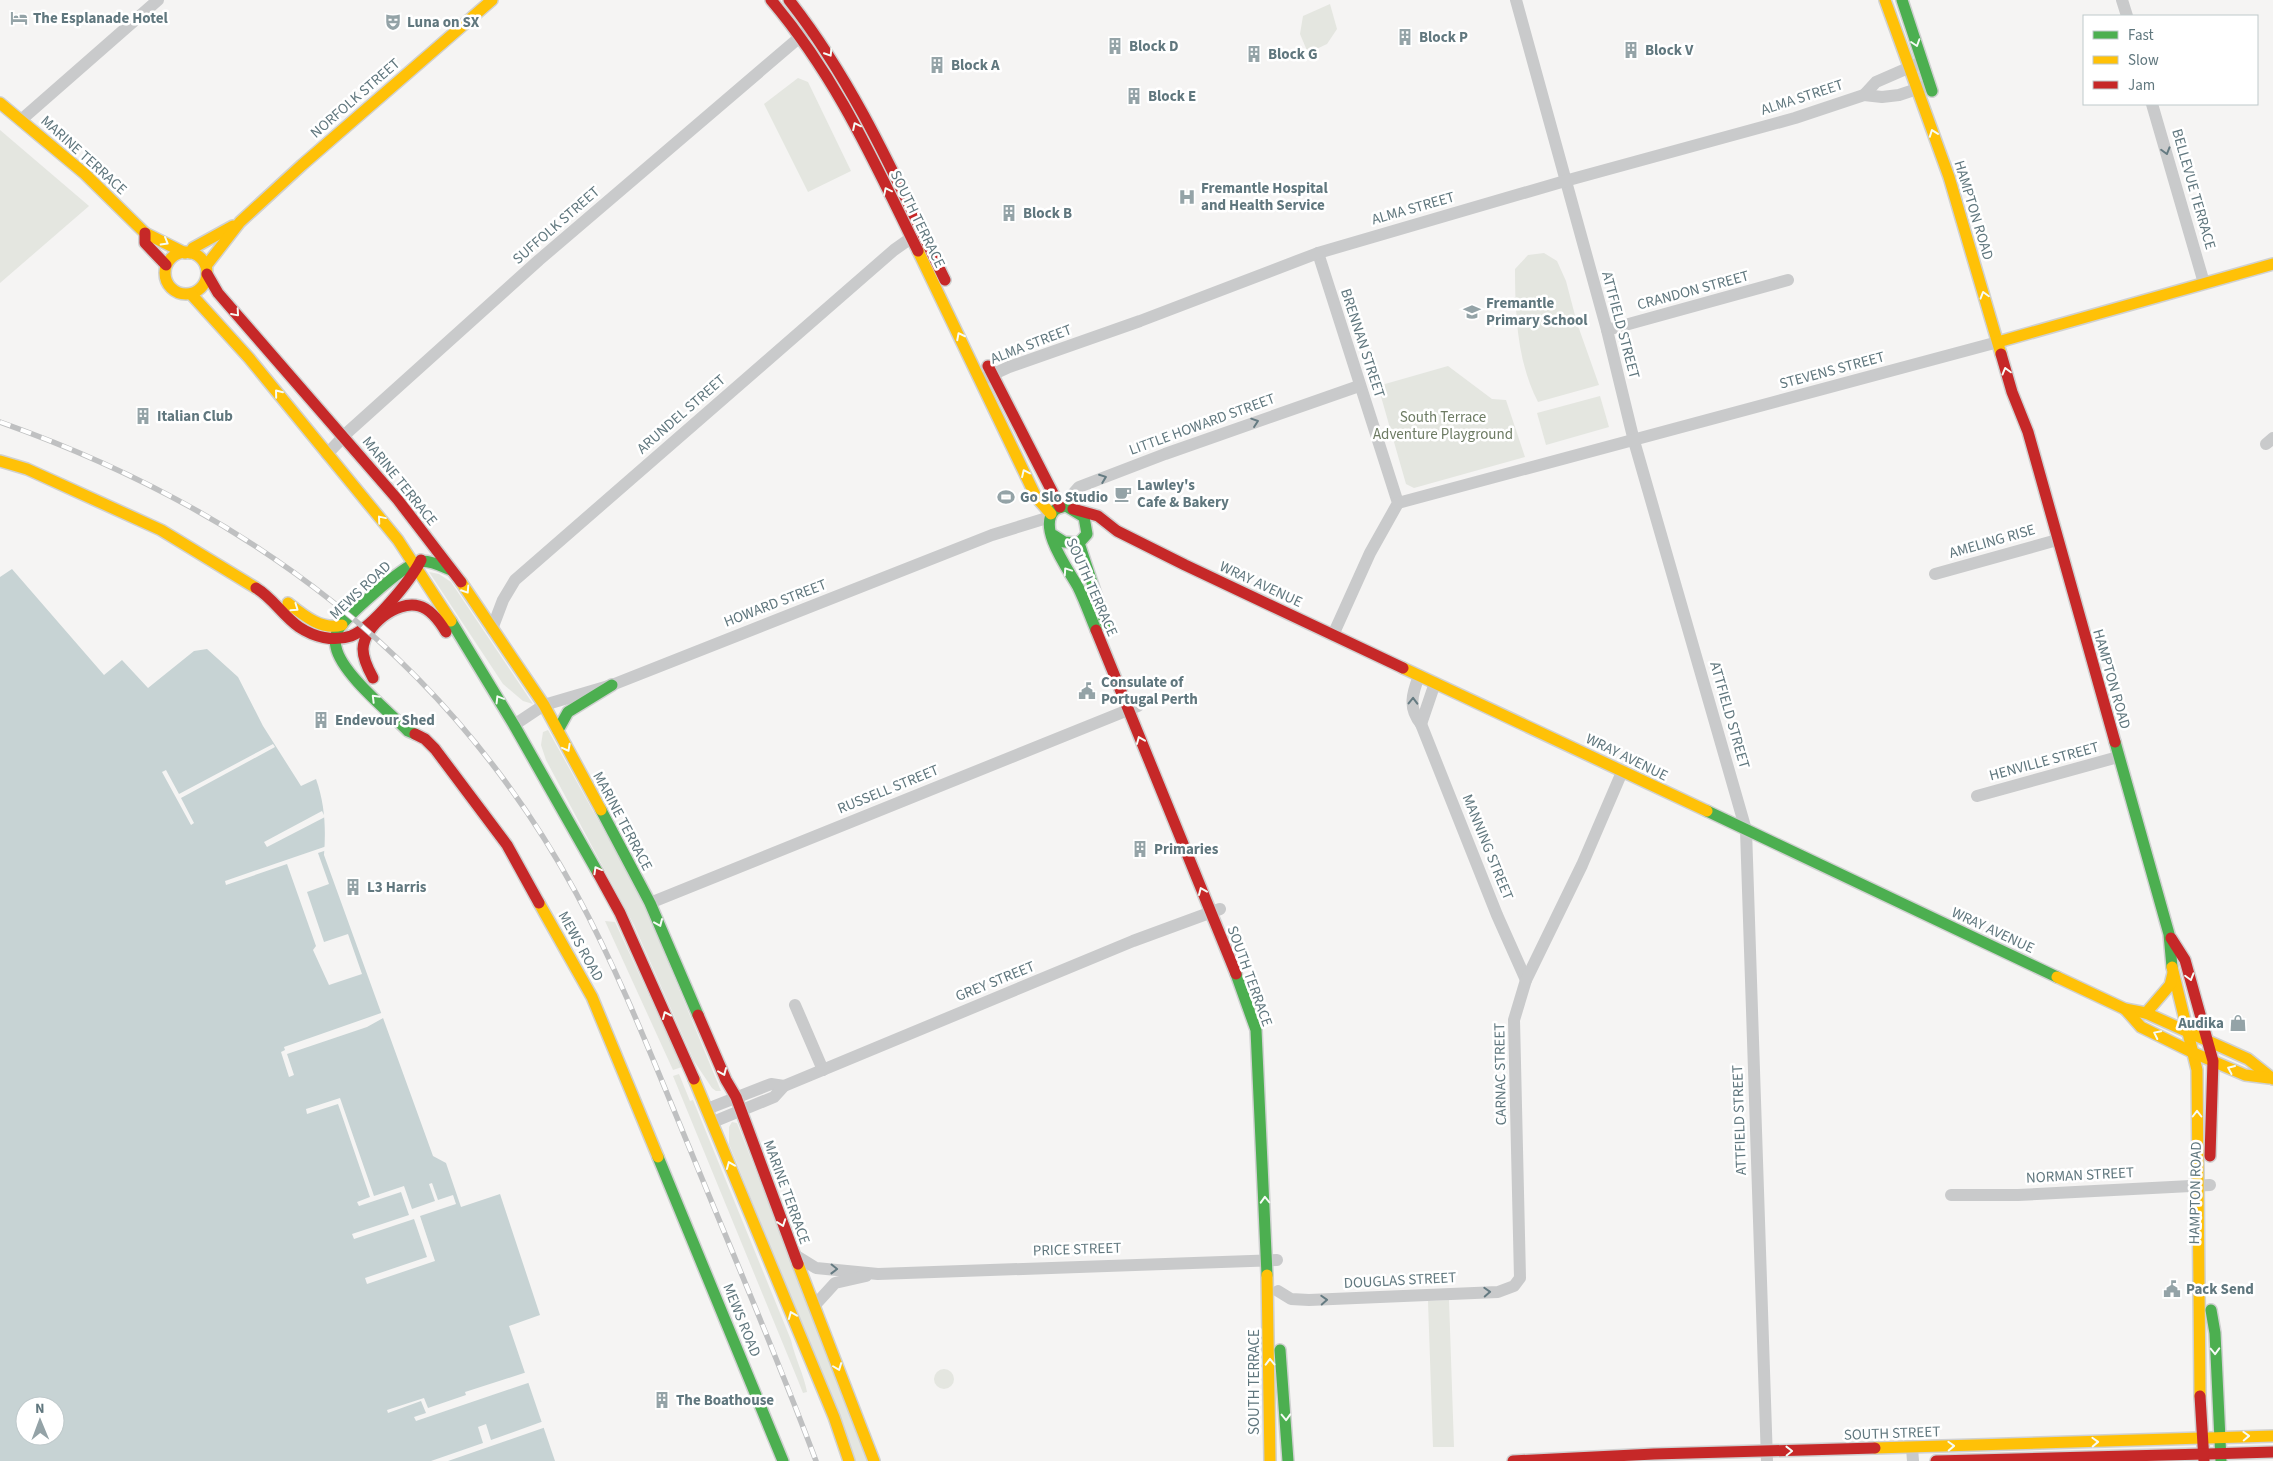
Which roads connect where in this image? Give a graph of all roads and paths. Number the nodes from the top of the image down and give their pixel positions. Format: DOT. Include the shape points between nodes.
graph roads {
  1 [pos="158,0"];
  2 [pos="492,0"];
  3 [pos="772,0"];
  4 [pos="789,0"];
  5 [pos="1516,0"];
  6 [pos="1885,0"];
  7 [pos="1902,0"];
  8 [pos="2122,0"];
  9 [pos="2127,15"];
  10 [pos="812,26"];
  11 [pos="801,35"];
  12 [pos="1922,62"];
  13 [pos="1909,67"];
  14 [pos="1930,85"];
  15 [pos="1917,89"];
  16 [pos="1864,95"];
  17 [pos="0,103"];
  18 [pos="1936,103"];
  19 [pos="2152,105"];
  20 [pos="21,120"];
  21 [pos="1942,122"];
  22 [pos="1565,181"];
  23 [pos="240,222"];
  24 [pos="145,233"];
  25 [pos="911,238"];
  26 [pos="188,253"];
  27 [pos="1318,253"];
  28 [pos="2273,264"];
  29 [pos="166,265"];
  30 [pos="207,270"];
  31 [pos="1788,280"];
  32 [pos="2204,282"];
  33 [pos="950,289"];
  34 [pos="191,294"];
  35 [pos="1607,330"];
  36 [pos="2003,340"];
  37 [pos="984,358"];
  38 [pos="987,378"];
  39 [pos="1359,386"];
  40 [pos="344,436"];
  41 [pos="1634,441"];
  42 [pos="327,454"];
  43 [pos="0,461"];
  44 [pos="398,500"];
  45 [pos="1398,503"];
  46 [pos="1060,510"];
  47 [pos="1117,531"];
  48 [pos="1053,535"];
  49 [pos="1083,538"];
  50 [pos="398,540"];
  51 [pos="2057,540"];
  52 [pos="416,568"];
  53 [pos="454,572"];
  54 [pos="1935,574"];
  55 [pos="395,576"];
  56 [pos="260,590"];
  57 [pos="382,620"];
  58 [pos="492,629"];
  59 [pos="337,632"];
  60 [pos="1333,635"];
  61 [pos="472,653"];
  62 [pos="1419,676"];
  63 [pos="1435,683"];
  64 [pos="378,685"];
  65 [pos="612,685"];
  66 [pos="544,705"];
  67 [pos="1133,708"];
  68 [pos="514,724"];
  69 [pos="1421,724"];
  70 [pos="558,730"];
  71 [pos="425,739"];
  72 [pos="2118,757"];
  73 [pos="1622,772"];
  74 [pos="1977,796"];
  75 [pos="1746,830"];
  76 [pos="650,903"];
  77 [pos="1216,911"];
  78 [pos="2169,934"];
  79 [pos="2173,973"];
  80 [pos="1526,980"];
  81 [pos="795,1005"];
  82 [pos="2125,1009"];
  83 [pos="2146,1013"];
  84 [pos="2188,1032"];
  85 [pos="2208,1041"];
  86 [pos="2194,1053"];
  87 [pos="2212,1061"];
  88 [pos="1270,1068"];
  89 [pos="823,1070"];
  90 [pos="2271,1078"];
  91 [pos="1270,1085"];
  92 [pos="784,1086"];
  93 [pos="736,1097"];
  94 [pos="707,1109"];
  95 [pos="742,1111"];
  96 [pos="713,1122"];
  97 [pos="2207,1178"];
  98 [pos="1952,1196"];
  99 [pos="794,1254"];
  100 [pos="1272,1260"];
  101 [pos="878,1274"];
  102 [pos="1520,1278"];
  103 [pos="1278,1291"];
  104 [pos="815,1305"];
  105 [pos="2273,1436"];
  106 [pos="2220,1437"];
  107 [pos="2202,1438"];
  108 [pos="1912,1448"];
  109 [pos="2273,1452"];
  110 [pos="1766,1456"];
  111 [pos="2221,1457"];
  112 [pos="2204,1458"];
  113 [pos="783,1461"];
  114 [pos="849,1461"];
  115 [pos="874,1461"];
  116 [pos="1270,1461"];
  117 [pos="1288,1461"];
  118 [pos="1513,1461"];
  119 [pos="1912,1461"];
  120 [pos="1936,1461"];
  1 -- 20 [label="street"];
  2 -- 23 [label="street, NORFOLK STREET"];
  3 -- 11 [label="street, SOUTH TERRACE"];
  4 -- 10 [label="street, SOUTH TERRACE"];
  5 -- 22 [label="street, ATTFIELD STREET"];
  6 -- 13 [label="street, HAMPTON ROAD"];
  7 -- 12 [label="street, one-way"];
  8 -- 9 [label="street"];
  10 -- 11 [label="street, SUFFOLK STREET"];
  10 -- 33 [label="street, SOUTH TERRACE, one-way" via="860,106"];
  25 -- 11 [label="street, SOUTH TERRACE, one-way" via="850,113 826,70"];
  11 -- 40 [label="street, SUFFOLK STREET" via="539,260"];
  12 -- 13 [label="street, ALMA STREET"];
  12 -- 14 [label="street"];
  13 -- 15 [label="street, HAMPTON ROAD"];
  13 -- 16 [label="street, ALMA STREET" via="1876,82"];
  14 -- 15 [label="street, ALMA STREET"];
  14 -- 18 [label="street"];
  15 -- 16 [label="street, ALMA STREET" via="1890,96"];
  36 -- 15 [label="street, HAMPTON ROAD, one-way"];
  16 -- 22 [label="street, ALMA STREET" via="1795,118"];
  17 -- 20 [label="street, MARINE TERRACE"];
  19 -- 32 [label="street, BELLEVUE TERRACE, one-way"];
  20 -- 24 [label="street, MARINE TERRACE" via="86,174"];
  21 -- 36 [label="street, HAMPTON ROAD"];
  22 -- 27 [label="street, ALMA STREET"];
  22 -- 35 [label="street, ATTFIELD STREET"];
  23 -- 26 [label="street, NORFOLK STREET"];
  23 -- 30 [label="street, NORFOLK STREET"];
  24 -- 26 [label="street, MARINE TERRACE, one-way"];
  24 -- 29 [label="street, MARINE TERRACE" via="145,242"];
  38 -- 25 [label="street, SOUTH TERRACE, one-way"];
  25 -- 58 [label="street, ARUNDEL STREET" via="515,580 502,600"];
  26 -- 29 [label="street" via="171,259"];
  26 -- 30 [label="street, MARINE TERRACE" via="198,256"];
  27 -- 38 [label="street, ALMA STREET" via="1009,367"];
  27 -- 39 [label="street, BRENNAN STREET"];
  28 -- 32 [label="street, STEVENS STREET"];
  29 -- 34 [label="street, MARINE TERRACE" via="166,280 170,286 176,291"];
  30 -- 34 [label="street" via="202,286"];
  30 -- 40 [label="street, MARINE TERRACE, one-way" via="218,293"];
  31 -- 35 [label="street, CRANDON STREET"];
  32 -- 36 [label="street, STEVENS STREET"];
  42 -- 34 [label="street, MARINE TERRACE, one-way" via="249,358"];
  35 -- 41 [label="street, ATTFIELD STREET"];
  36 -- 41 [label="street, STEVENS STREET"];
  36 -- 51 [label="street, HAMPTON ROAD" via="2021,383 2028,432"];
  37 -- 38 [label="street, SOUTH TERRACE"];
  38 -- 46 [label="street, SOUTH TERRACE" via="1036,497"];
  39 -- 45 [label="street, BRENNAN STREET"];
  46 -- 39 [label="street, LITTLE HOWARD STREET, one-way" via="1079,487"];
  40 -- 42 [label="street, SUFFOLK STREET"];
  40 -- 44 [label="street, MARINE TERRACE"];
  41 -- 45 [label="street, STEVENS STREET"];
  41 -- 75 [label="street, ATTFIELD STREET"];
  50 -- 42 [label="street, MARINE TERRACE, one-way"];
  43 -- 56 [label="street" via="161,530"];
  44 -- 52 [label="street" via="400,510 424,548"];
  44 -- 53 [label="street, MARINE TERRACE"];
  45 -- 60 [label="street" via="1370,553"];
  46 -- 47 [label="street, WRAY AVENUE" via="1099,516 1112,523"];
  46 -- 48 [label="street, SOUTH TERRACE"];
  46 -- 49 [label="street, SOUTH TERRACE" via="1084,517"];
  46 -- 65 [label="street, HOWARD STREET"];
  47 -- 49 [label="street"];
  47 -- 60 [label="street, WRAY AVENUE"];
  48 -- 49 [label="street" via="1064,542"];
  67 -- 48 [label="street, SOUTH TERRACE, one-way" via="1078,587 1061,561"];
  49 -- 67 [label="street, SOUTH TERRACE" via="1101,614"];
  50 -- 52 [label="street, MARINE TERRACE"];
  50 -- 55 [label="street" via="399,562"];
  51 -- 54 [label="street, AMELING RISE"];
  51 -- 72 [label="street, HAMPTON ROAD"];
  52 -- 53 [label="street" via="435,564"];
  52 -- 55 [label="street, MEWS ROAD"];
  52 -- 57 [label="street" via="412,585"];
  52 -- 59 [label="street" via="364,627 352,636"];
  52 -- 61 [label="street, MARINE TERRACE"];
  53 -- 58 [label="street, MARINE TERRACE, one-way"];
  55 -- 59 [label="street, MEWS ROAD"];
  56 -- 59 [label="street, one-way" via="278,596"];
  56 -- 59 [label="street" via="302,628 317,636"];
  57 -- 61 [label="street" via="406,605 420,606"];
  57 -- 64 [label="street" via="370,633 364,647 366,664"];
  58 -- 66 [label="street, MARINE TERRACE"];
  59 -- 64 [label="street"];
  71 -- 59 [label="street, MEWS ROAD, one-way" via="408,731 343,666 338,655"];
  60 -- 62 [label="street, WRAY AVENUE"];
  68 -- 61 [label="street, MARINE TERRACE, one-way"];
  62 -- 63 [label="street, WRAY AVENUE"];
  69 -- 62 [label="street, MANNING STREET, one-way" via="1412,706"];
  63 -- 69 [label="street"];
  63 -- 73 [label="street, WRAY AVENUE"];
  64 -- 71 [label="street" via="420,727"];
  65 -- 66 [label="street, HOWARD STREET"];
  65 -- 70 [label="street" via="568,712"];
  66 -- 68 [label="street, HOWARD STREET"];
  66 -- 70 [label="street, MARINE TERRACE"];
  67 -- 76 [label="street, RUSSELL STREET"];
  67 -- 77 [label="street, SOUTH TERRACE"];
  94 -- 68 [label="street, MARINE TERRACE, one-way" via="620,913"];
  69 -- 80 [label="street, MANNING STREET"];
  70 -- 76 [label="street, MARINE TERRACE, one-way"];
  71 -- 113 [label="street, MEWS ROAD" via="507,845 592,998"];
  72 -- 74 [label="street, HENVILLE STREET"];
  72 -- 78 [label="street, HAMPTON ROAD"];
  73 -- 75 [label="street, WRAY AVENUE"];
  73 -- 80 [label="street, CARNAC STREET" via="1582,865"];
  75 -- 82 [label="street, WRAY AVENUE"];
  75 -- 110 [label="street, ATTFIELD STREET"];
  76 -- 93 [label="street, MARINE TERRACE, one-way"];
  77 -- 88 [label="street, SOUTH TERRACE" via="1264,1020"];
  77 -- 89 [label="street, GREY STREET"];
  100 -- 77 [label="street, SOUTH TERRACE, one-way" via="1257,1038 1252,1014"];
  78 -- 79 [label="street, HAMPTON ROAD"];
  78 -- 85 [label="street, HAMPTON ROAD, one-way" via="2185,960"];
  79 -- 83 [label="street" via="2170,985"];
  79 -- 84 [label="street, HAMPTON ROAD"];
  80 -- 102 [label="street, CARNAC STREET" via="1514,1020"];
  81 -- 89 [label="street"];
  82 -- 83 [label="street, WRAY AVENUE"];
  86 -- 82 [label="street, WRAY AVENUE, one-way" via="2141,1027"];
  83 -- 84 [label="street, WRAY AVENUE"];
  84 -- 85 [label="street, WRAY AVENUE"];
  84 -- 86 [label="street, HAMPTON ROAD"];
  85 -- 87 [label="street, HAMPTON ROAD"];
  85 -- 90 [label="street, WRAY AVENUE" via="2248,1060"];
  86 -- 87 [label="street, WRAY AVENUE"];
  97 -- 86 [label="street, HAMPTON ROAD, one-way"];
  90 -- 87 [label="street, WRAY AVENUE, one-way" via="2244,1075"];
  87 -- 97 [label="street, HAMPTON ROAD"];
  89 -- 92 [label="street, GREY STREET"];
  91 -- 100 [label="street, SOUTH TERRACE"];
  92 -- 93 [label="street, GREY STREET" via="771,1084"];
  92 -- 95 [label="street, GREY STREET" via="774,1097"];
  93 -- 94 [label="street, GREY STREET"];
  93 -- 95 [label="street, MARINE TERRACE"];
  94 -- 96 [label="street, MARINE TERRACE"];
  95 -- 96 [label="street, GREY STREET"];
  95 -- 99 [label="street, MARINE TERRACE, one-way"];
  114 -- 96 [label="street, MARINE TERRACE, one-way"];
  97 -- 98 [label="street, NORMAN STREET" via="2018,1194"];
  97 -- 106 [label="street, HAMPTON ROAD, one-way" via="2210,1303 2215,1333"];
  97 -- 107 [label="street, HAMPTON ROAD" via="2201,1320"];
  99 -- 101 [label="street, PRICE STREET, one-way" via="816,1268"];
  99 -- 104 [label="street, MARINE TERRACE"];
  100 -- 101 [label="street, PRICE STREET"];
  100 -- 103 [label="street, SOUTH TERRACE"];
  116 -- 100 [label="street, SOUTH TERRACE, one-way"];
  101 -- 104 [label="street, PRICE STREET" via="836,1284"];
  103 -- 102 [label="street, DOUGLAS STREET, one-way" via="1290,1299 1299,1300 1498,1292 1514,1286"];
  103 -- 117 [label="street, SOUTH TERRACE, one-way"];
  104 -- 115 [label="street, MARINE TERRACE, one-way"];
  106 -- 105 [label="street, SOUTH STREET, one-way"];
  106 -- 107 [label="street, SOUTH STREET"];
  106 -- 111 [label="street, HAMPTON ROAD"];
  108 -- 107 [label="street, SOUTH STREET, one-way"];
  107 -- 112 [label="street, HAMPTON ROAD"];
  110 -- 108 [label="street, SOUTH STREET, one-way"];
  108 -- 119 [label="street"];
  109 -- 111 [label="street, SOUTH STREET"];
  110 -- 118 [label="street, SOUTH STREET"];
  111 -- 112 [label="street, SOUTH STREET"];
  112 -- 120 [label="street, SOUTH STREET"];
}
